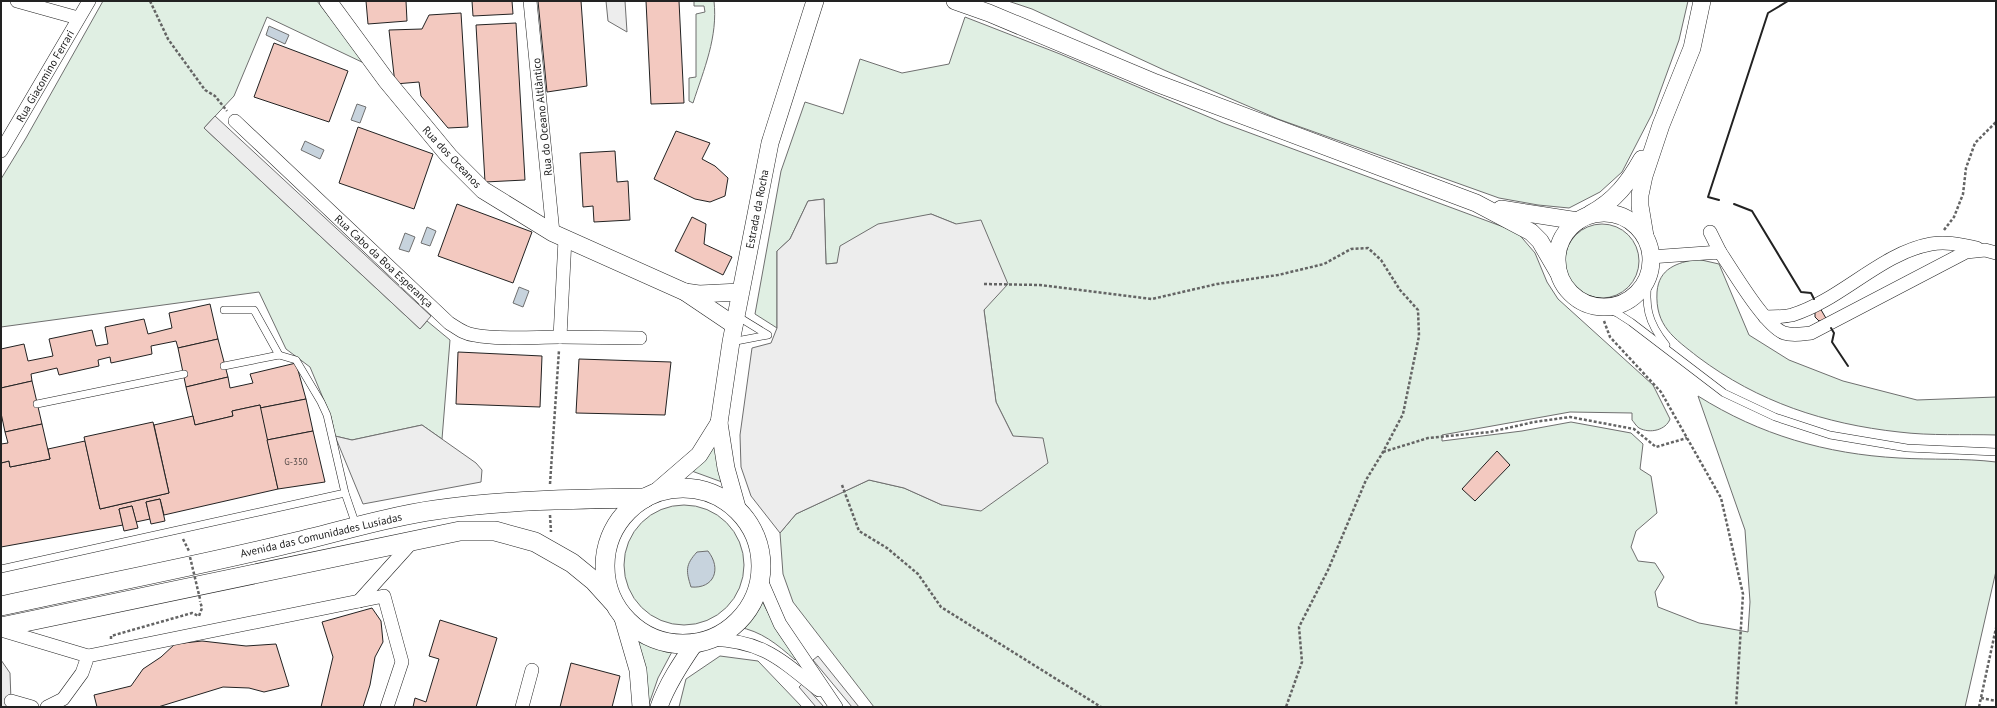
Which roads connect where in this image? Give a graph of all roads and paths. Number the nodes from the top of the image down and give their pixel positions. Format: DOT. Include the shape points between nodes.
graph roads {
  1 [pos="17,1"];
  2 [pos="89,1"];
  3 [pos="150,1"];
  4 [pos="530,1"];
  5 [pos="815,1"];
  6 [pos="955,1"];
  7 [pos="1702,1"];
  8 [pos="328,2"];
  9 [pos="78,18"];
  10 [pos="235,121"];
  11 [pos="1996,122"];
  12 [pos="1661,126"];
  13 [pos="1,151"];
  14 [pos="1476,203"];
  15 [pos="1582,218"];
  16 [pos="1710,232"];
  17 [pos="559,236"];
  18 [pos="1646,238"];
  19 [pos="1932,244"];
  20 [pos="1720,252"];
  21 [pos="1990,252"];
  22 [pos="1650,257"];
  23 [pos="1558,272"];
  24 [pos="1648,276"];
  25 [pos="984,284"];
  26 [pos="685,292"];
  27 [pos="740,292"];
  28 [pos="224,310"];
  29 [pos="1603,314"];
  30 [pos="1765,317"];
  31 [pos="735,320"];
  32 [pos="560,337"];
  33 [pos="640,338"];
  34 [pos="731,342"];
  35 [pos="1672,353"];
  36 [pos="279,355"];
  37 [pos="224,366"];
  38 [pos="184,374"];
  39 [pos="38,404"];
  40 [pos="718,423"];
  41 [pos="1687,438"];
  42 [pos="1383,452"];
  43 [pos="1996,452"];
  44 [pos="842,484"];
  45 [pos="345,493"];
  46 [pos="650,496"];
  47 [pos="549,500"];
  48 [pos="738,511"];
  49 [pos="357,526"];
  50 [pos="179,530"];
  51 [pos="414,540"];
  52 [pos="552,552"];
  53 [pos="1,569"];
  54 [pos="760,578"];
  55 [pos="359,601"];
  56 [pos="1,606"];
  57 [pos="618,609"];
  58 [pos="1,628"];
  59 [pos="1996,628"];
  60 [pos="703,641"];
  61 [pos="110,651"];
  62 [pos="88,656"];
  63 [pos="532,670"];
  64 [pos="1981,698"];
  65 [pos="11,701"];
  66 [pos="1996,701"];
  67 [pos="832,702"];
  68 [pos="32,707"];
  69 [pos="47,707"];
  70 [pos="387,707"];
  71 [pos="522,707"];
  72 [pos="641,707"];
  73 [pos="660,707"];
  74 [pos="1101,707"];
  75 [pos="1286,707"];
  76 [pos="1736,707"];
  77 [pos="1979,707"];
  1 -- 9 [label="street"];
  2 -- 9 [label="street, Rua Giacomino Ferrari"];
  3 -- 10 [label="path" via="168,39 205,90 215,96"];
  4 -- 17 [label="street, Rua do Oceano Altlântico"];
  5 -- 27 [label="street, Estrada da Rocha" via="770,143"];
  6 -- 14 [label="street" via="1156,83"];
  7 -- 12 [label="street" via="1692,48"];
  8 -- 17 [label="street, Rua dos Oceanos" via="386,80 449,156 483,190"];
  9 -- 13 [label="street, Rua Giacomino Ferrari"];
  10 -- 32 [label="street, Rua Cabo da Boa Esperança" via="461,331 488,336"];
  11 -- 19 [label="path" via="1975,143 1966,168 1963,194 1954,217"];
  12 -- 15 [label="street" via="1622,190 1600,209"];
  12 -- 18 [label="street" via="1640,195 1641,217"];
  14 -- 15 [label="street" via="1531,215"];
  14 -- 23 [label="street" via="1531,232 1543,244"];
  15 -- 18 [label="street" via="1606,213 1620,216 1633,223"];
  15 -- 23 [label="street" via="1567,231 1560,243"];
  16 -- 20 [label="street"];
  17 -- 26 [label="street, Rua dos Oceanos"];
  17 -- 32 [label="street"];
  18 -- 22 [label="street"];
  19 -- 21 [label="street" via="1951,243"];
  19 -- 30 [label="street" via="1910,250 1793,315"];
  20 -- 22 [label="street"];
  20 -- 30 [label="street"];
  21 -- 30 [label="street" via="1966,252 1811,333 1795,335 1782,332"];
  22 -- 24 [label="street"];
  23 -- 29 [label="street" via="1567,290"];
  24 -- 29 [label="street" via="1629,299"];
  24 -- 35 [label="lane" via="1646,295 1651,325"];
  25 -- 42 [label="path" via="1040,285 1152,299 1217,284 1278,275 1324,264 1351,249 1368,248 1381,260 1400,290 1418,310 1418,336 1403,414"];
  26 -- 27 [label="street"];
  26 -- 31 [label="street"];
  27 -- 31 [label="street, Estrada da Rocha"];
  28 -- 36 [label="lane" via="254,310"];
  29 -- 35 [label="lane" via="1624,318"];
  29 -- 41 [label="path" via="1610,337 1661,392"];
  31 -- 34 [label="street, Estrada da Rocha"];
  31 -- 34 [label="lane" via="768,335"];
  32 -- 33 [label="street, Rua Cabo da Boa Esperança"];
  32 -- 47 [label="path"];
  34 -- 40 [label="street, Estrada da Rocha"];
  35 -- 43 [label="lane" via="1724,393 1775,417 1830,435 1907,448"];
  36 -- 37 [label="lane"];
  36 -- 45 [label="lane" via="296,360 321,402 327,415"];
  38 -- 39 [label="lane"];
  40 -- 46 [label="street, Estrada da Rocha" via="699,455"];
  40 -- 48 [label="street, Estrada da Rocha" via="726,468"];
  41 -- 42 [label="path" via="1656,446 1634,429 1570,417 1490,432 1428,438"];
  41 -- 76 [label="path" via="1721,498 1743,594"];
  42 -- 75 [label="path" via="1366,480 1328,570 1298,627 1302,662"];
  44 -- 74 [label="path" via="859,531 888,548 918,574 941,607"];
  45 -- 49 [label="lane"];
  45 -- 50 [label="lane"];
  46 -- 47 [label="main road, Avenida das Comunidades Lusíadas"];
  46 -- 48 [label="main road" via="670,489 687,488 718,497"];
  46 -- 57 [label="main road" via="622,518 608,544 605,573 608,588"];
  47 -- 49 [label="main road, Avenida das Comunidades Lusíadas" via="467,506"];
  47 -- 52 [label="path"];
  48 -- 54 [label="main road" via="753,531 758,546"];
  49 -- 56 [label="main road, Avenida das Comunidades Lusíadas" via="286,545"];
  50 -- 53 [label="lane"];
  50 -- 61 [label="path, bridge" via="190,557 200,599 202,608 199,616 192,613 111,636"];
  51 -- 52 [label="main road, Avenida das Comunidades Lusíadas" via="460,531 495,532 535,542"];
  51 -- 55 [label="street"];
  51 -- 58 [label="main road, Avenida das Comunidades Lusíadas"];
  52 -- 57 [label="main road, Avenida das Comunidades Lusíadas" via="572,563 594,581"];
  54 -- 60 [label="main road" via="749,609 726,632"];
  54 -- 67 [label="street" via="780,624"];
  55 -- 61 [label="street"];
  55 -- 70 [label="street" via="384,596 402,662"];
  57 -- 60 [label="main road, Avenida das Comunidades Lusíadas" via="634,627 647,636 679,644"];
  57 -- 72 [label="street" via="638,670"];
  58 -- 62 [label="street"];
  59 -- 64 [label="path"];
  60 -- 67 [label="street" via="747,643 765,650 784,662"];
  60 -- 73 [label="street" via="680,665 663,695"];
  61 -- 62 [label="street"];
  62 -- 69 [label="street" via="82,673 63,699"];
  63 -- 71 [label="street"];
  64 -- 66 [label="path"];
  64 -- 77 [label="path"];
  65 -- 68 [label="street"];
}
